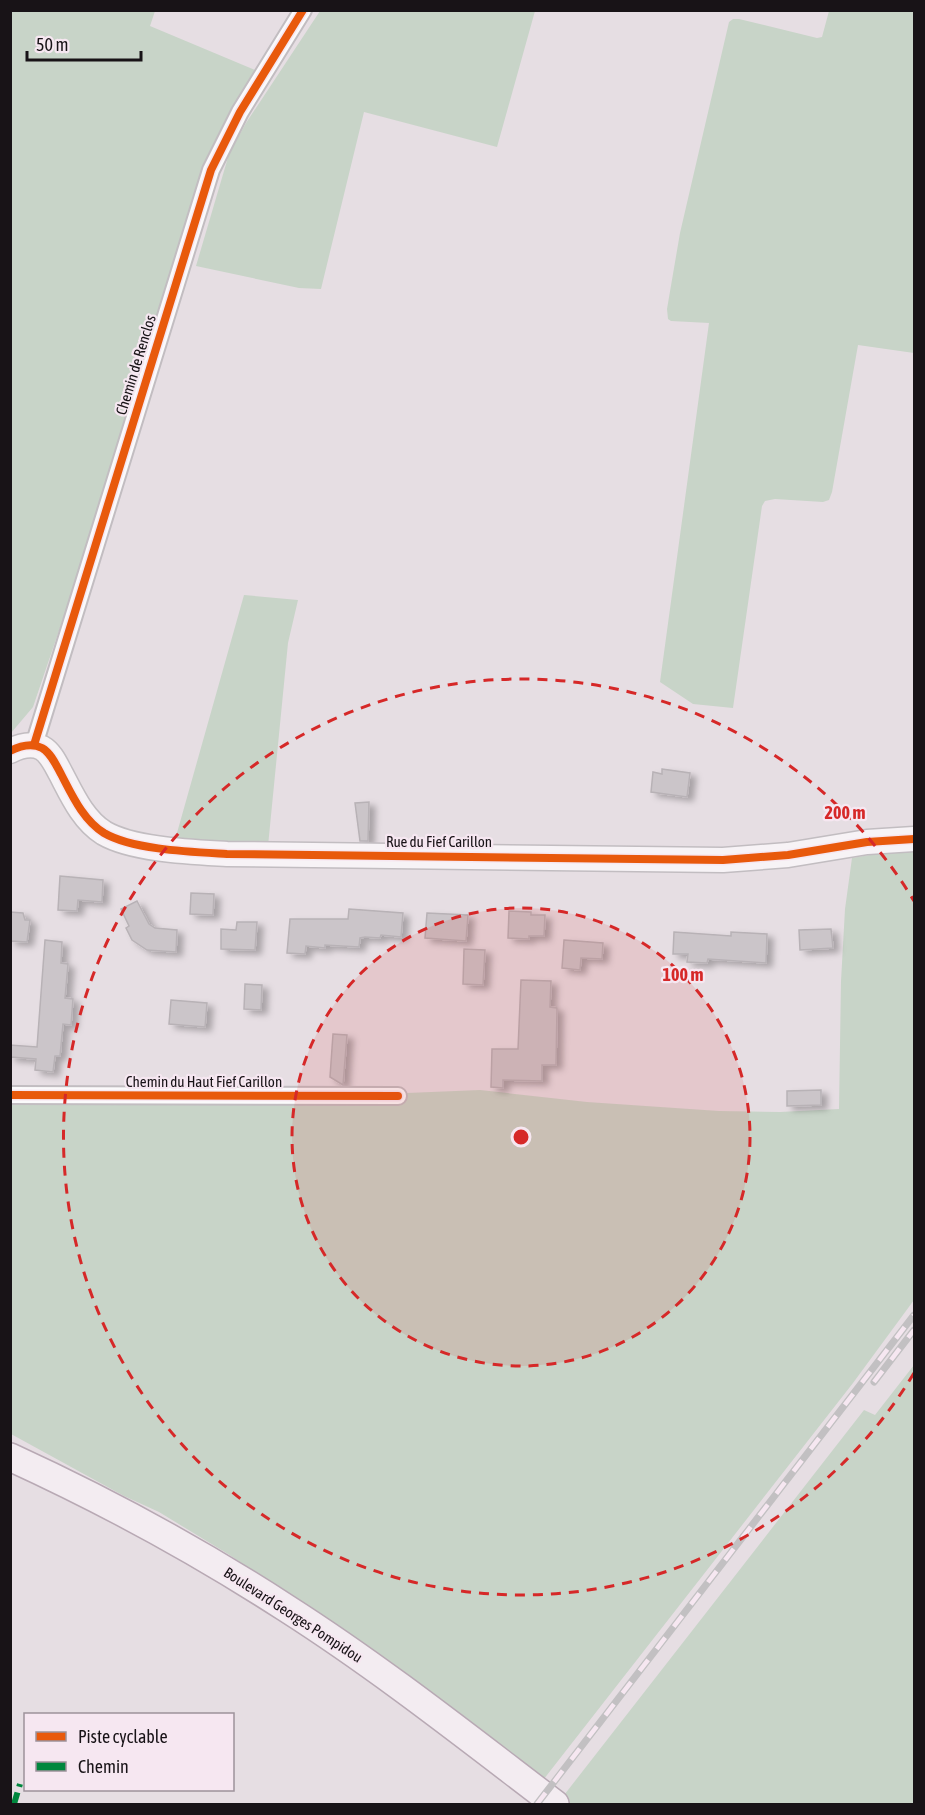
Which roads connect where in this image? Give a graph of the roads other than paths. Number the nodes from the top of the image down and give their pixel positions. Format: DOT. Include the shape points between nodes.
graph roads {
  1 [pos="303,10"];
  2 [pos="34,745"];
  3 [pos="10,751"];
  4 [pos="915,839"];
  5 [pos="10,1095"];
  6 [pos="398,1096"];
  7 [pos="10,1457"];
  8 [pos="10,1470"];
  9 [pos="539,1804"];
  10 [pos="555,1804"];
  1 -- 2 [label="street, Chemin de Renclos" via="240,112 210,170"];
  2 -- 3 [label="street"];
  2 -- 4 [label="street, Rue du Fief Carillon" via="49,754 77,804 99,830 120,840 188,851 723,860"];
  5 -- 6 [label="street, Chemin du Haut Fief Carillon"];
  7 -- 10 [label="main road, Boulevard Georges Pompidou" via="163,1533 288,1609"];
  8 -- 9 [label="main road, Boulevard Georges Pompidou" via="140,1532 234,1586 377,1682"];
}
